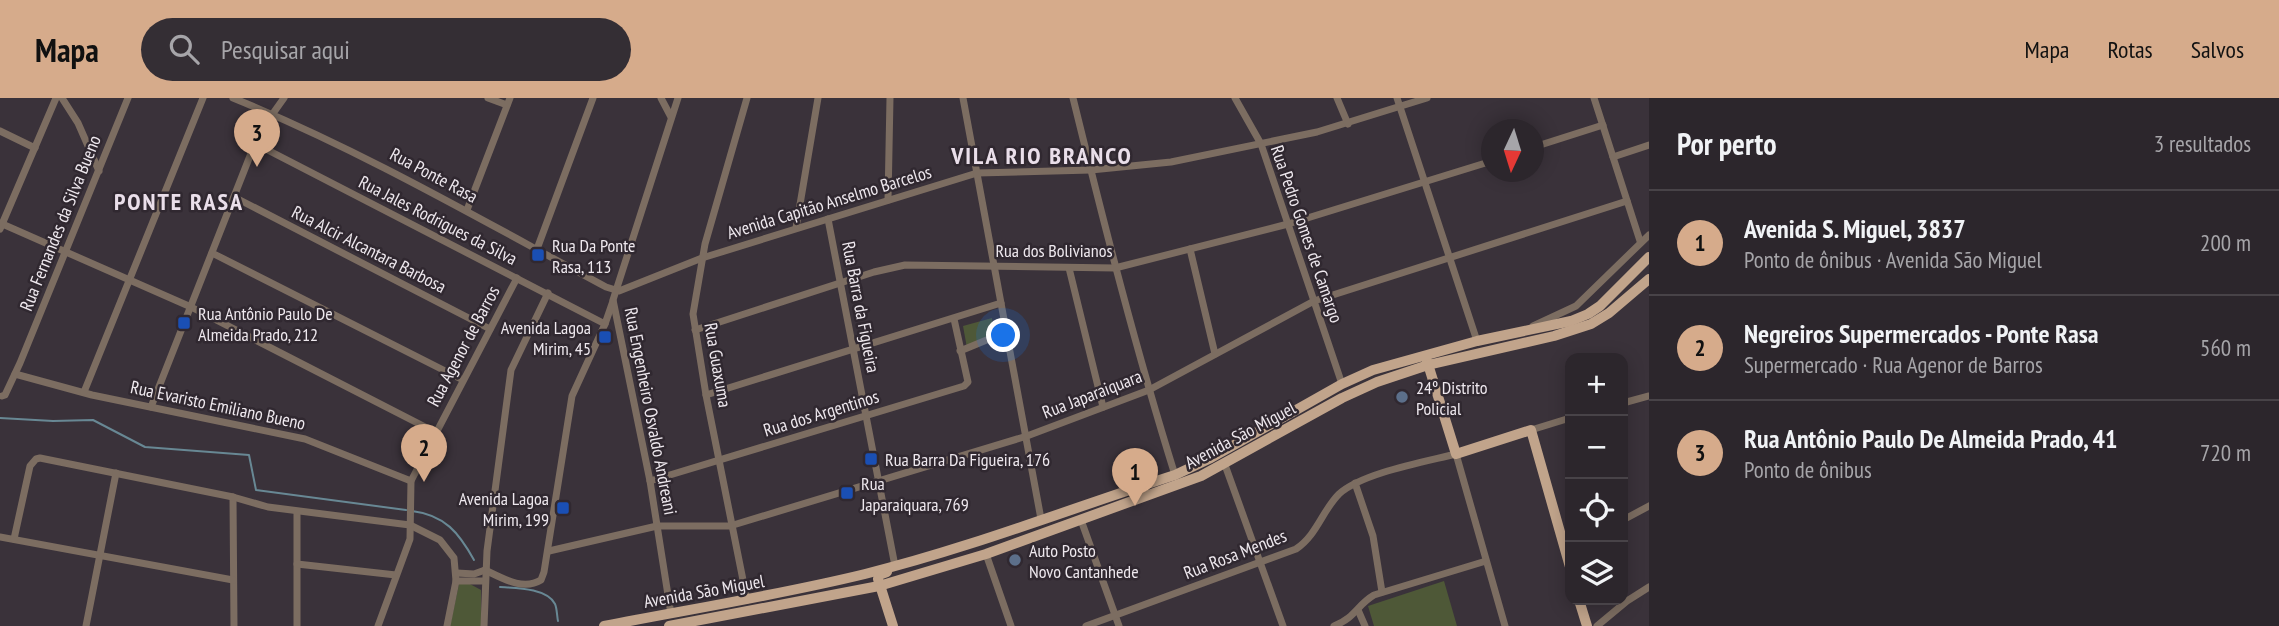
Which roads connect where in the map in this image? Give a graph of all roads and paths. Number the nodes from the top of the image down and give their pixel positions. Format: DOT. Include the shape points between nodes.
graph roads {
  1 [pos="56,98"];
  2 [pos="62,98"];
  3 [pos="128,98"];
  4 [pos="203,98"];
  5 [pos="284,98"];
  6 [pos="488,98"];
  7 [pos="593,98"];
  8 [pos="661,98"];
  9 [pos="678,98"];
  10 [pos="747,98"];
  11 [pos="818,98"];
  12 [pos="890,98"];
  13 [pos="963,98"];
  14 [pos="1073,98"];
  15 [pos="1235,98"];
  16 [pos="1337,98"];
  17 [pos="1427,98"];
  18 [pos="1594,98"];
  19 [pos="238,99"];
  20 [pos="509,102"];
  21 [pos="1398,102"];
  22 [pos="271,114"];
  23 [pos="671,117"];
  24 [pos="1348,124"];
  25 [pos="1603,125"];
  26 [pos="0,131"];
  27 [pos="256,144"];
  28 [pos="1261,144"];
  29 [pos="1544,144"];
  30 [pos="1649,145"];
  31 [pos="35,148"];
  32 [pos="1613,156"];
  33 [pos="1481,164"];
  34 [pos="1091,170"];
  35 [pos="99,171"];
  36 [pos="977,173"];
  37 [pos="1426,182"];
  38 [pos="234,197"];
  39 [pos="888,200"];
  40 [pos="1628,201"];
  41 [pos="467,210"];
  42 [pos="828,219"];
  43 [pos="1288,224"];
  44 [pos="1,226"];
  45 [pos="796,229"];
  46 [pos="1649,235"];
  47 [pos="1640,241"];
  48 [pos="537,248"];
  49 [pos="1190,249"];
  50 [pos="64,253"];
  51 [pos="212,253"];
  52 [pos="1649,257"];
  53 [pos="702,258"];
  54 [pos="1450,258"];
  55 [pos="995,266"];
  56 [pos="1069,268"];
  57 [pos="1115,268"];
  58 [pos="517,278"];
  59 [pos="130,279"];
  60 [pos="1649,279"];
  61 [pos="840,282"];
  62 [pos="615,291"];
  63 [pos="548,293"];
  64 [pos="613,300"];
  65 [pos="1314,301"];
  66 [pos="1001,303"];
  67 [pos="191,307"];
  68 [pos="954,319"];
  69 [pos="605,324"];
  70 [pos="490,329"];
  71 [pos="695,330"];
  72 [pos="1006,332"];
  73 [pos="1517,334"];
  74 [pos="1478,341"];
  75 [pos="854,350"];
  76 [pos="961,351"];
  77 [pos="1215,354"];
  78 [pos="1427,360"];
  79 [pos="15,374"];
  80 [pos="463,380"];
  81 [pos="1342,384"];
  82 [pos="1149,390"];
  83 [pos="84,393"];
  84 [pos="706,394"];
  85 [pos="2,396"];
  86 [pos="1649,396"];
  87 [pos="1628,402"];
  88 [pos="151,407"];
  89 [pos="1103,407"];
  90 [pos="865,415"];
  91 [pos="1565,420"];
  92 [pos="1531,430"];
  93 [pos="435,432"];
  94 [pos="1027,436"];
  95 [pos="1238,444"];
  96 [pos="1456,454"];
  97 [pos="719,460"];
  98 [pos="1225,465"];
  99 [pos="116,473"];
  100 [pos="1175,475"];
  101 [pos="411,481"];
  102 [pos="650,481"];
  103 [pos="877,483"];
  104 [pos="1355,483"];
  105 [pos="233,497"];
  106 [pos="1649,506"];
  107 [pos="297,512"];
  108 [pos="1628,517"];
  109 [pos="1041,519"];
  110 [pos="1082,520"];
  111 [pos="410,522"];
  112 [pos="657,526"];
  113 [pos="730,526"];
  114 [pos="0,537"];
  115 [pos="14,539"];
  116 [pos="1566,542"];
  117 [pos="549,551"];
  118 [pos="986,554"];
  119 [pos="100,555"];
  120 [pos="912,561"];
  121 [pos="1486,561"];
  122 [pos="1261,563"];
  123 [pos="297,564"];
  124 [pos="895,566"];
  125 [pos="485,570"];
  126 [pos="396,575"];
  127 [pos="457,577"];
  128 [pos="233,580"];
  129 [pos="485,581"];
  130 [pos="879,586"];
  131 [pos="1649,587"];
  132 [pos="1382,592"];
  133 [pos="747,600"];
  134 [pos="1581,605"];
  135 [pos="1358,610"];
  136 [pos="670,614"];
  137 [pos="1115,615"];
  138 [pos="86,626"];
  139 [pos="234,626"];
  140 [pos="297,626"];
  141 [pos="378,626"];
  142 [pos="447,626"];
  143 [pos="484,626"];
  144 [pos="604,626"];
  145 [pos="670,626"];
  146 [pos="893,626"];
  147 [pos="1012,626"];
  148 [pos="1086,626"];
  149 [pos="1119,626"];
  150 [pos="1283,626"];
  151 [pos="1334,626"];
  152 [pos="1365,626"];
  153 [pos="1505,626"];
  154 [pos="1587,626"];
  155 [pos="1597,626"];
  1 -- 31 [label="street"];
  2 -- 35 [label="street"];
  3 -- 35 [label="street, Rua Fernandes da Silva Bueno"];
  4 -- 59 [label="street"];
  5 -- 22 [label="street"];
  6 -- 20 [label="street"];
  7 -- 48 [label="street"];
  8 -- 23 [label="street"];
  9 -- 23 [label="street, Rua Engenheiro Osvaldo Andreani"];
  10 -- 53 [label="street, Rua Guaxuma"];
  11 -- 45 [label="street"];
  12 -- 39 [label="street"];
  13 -- 36 [label="street"];
  14 -- 34 [label="street"];
  15 -- 28 [label="street, Rua Pedro Gomes de Camargo"];
  16 -- 24 [label="street"];
  17 -- 21 [label="street, Avenida Capitão Anselmo Barcelos"];
  18 -- 25 [label="street"];
  19 -- 22 [label="street, Rua Ponte Rasa"];
  20 -- 41 [label="street"];
  21 -- 24 [label="street, Avenida Capitão Anselmo Barcelos"];
  21 -- 37 [label="street"];
  22 -- 27 [label="street"];
  22 -- 41 [label="street, Rua Ponte Rasa"];
  23 -- 62 [label="street, Rua Engenheiro Osvaldo Andreani"];
  24 -- 28 [label="street, Avenida Capitão Anselmo Barcelos"];
  25 -- 29 [label="street"];
  25 -- 32 [label="street"];
  26 -- 31 [label="street"];
  27 -- 38 [label="street"];
  27 -- 58 [label="street, Rua Jales Rodrigues da Silva"];
  28 -- 34 [label="street, Avenida Capitão Anselmo Barcelos" via="1146,166"];
  28 -- 43 [label="street, Rua Pedro Gomes de Camargo"];
  30 -- 32 [label="street"];
  31 -- 44 [label="street"];
  32 -- 40 [label="street"];
  33 -- 37 [label="street, Rua dos Bolivianos"];
  34 -- 36 [label="street, Avenida Capitão Anselmo Barcelos"];
  34 -- 57 [label="street"];
  35 -- 50 [label="street, Rua Fernandes da Silva Bueno"];
  36 -- 39 [label="street, Avenida Capitão Anselmo Barcelos"];
  36 -- 55 [label="street"];
  37 -- 43 [label="street, Rua dos Bolivianos"];
  37 -- 54 [label="street"];
  38 -- 51 [label="street"];
  38 -- 70 [label="street, Rua Alcir Alcantara Barbosa"];
  39 -- 42 [label="street, Avenida Capitão Anselmo Barcelos"];
  40 -- 47 [label="street"];
  40 -- 54 [label="street, Rua Japaraiquara"];
  41 -- 48 [label="street, Rua Ponte Rasa"];
  42 -- 45 [label="street, Avenida Capitão Anselmo Barcelos"];
  42 -- 61 [label="street, Rua Barra da Figueira"];
  43 -- 49 [label="street, Rua dos Bolivianos"];
  43 -- 65 [label="street, Rua Pedro Gomes de Camargo"];
  44 -- 50 [label="street"];
  45 -- 53 [label="street, Avenida Capitão Anselmo Barcelos"];
  46 -- 47 [label="street, Avenida São Miguel"];
  47 -- 73 [label="street, Avenida São Miguel" via="1576,306"];
  48 -- 62 [label="street, Rua Ponte Rasa"];
  49 -- 57 [label="street, Rua dos Bolivianos"];
  49 -- 77 [label="street"];
  50 -- 59 [label="street"];
  50 -- 79 [label="street, Rua Fernandes da Silva Bueno"];
  51 -- 67 [label="street"];
  51 -- 80 [label="street"];
  52 -- 73 [label="main road, Avenida São Miguel" via="1588,314"];
  53 -- 62 [label="street, Avenida Capitão Anselmo Barcelos"];
  53 -- 71 [label="street, Rua Guaxuma"];
  54 -- 65 [label="street, Rua Japaraiquara"];
  54 -- 74 [label="street"];
  55 -- 56 [label="street, Rua dos Bolivianos"];
  55 -- 61 [label="street, Rua dos Bolivianos" via="905,265"];
  55 -- 66 [label="street"];
  56 -- 57 [label="street, Rua dos Bolivianos"];
  56 -- 89 [label="street"];
  57 -- 82 [label="street"];
  58 -- 63 [label="street, Rua Jales Rodrigues da Silva"];
  58 -- 70 [label="street, Rua Agenor de Barros"];
  59 -- 67 [label="street"];
  59 -- 83 [label="street"];
  60 -- 78 [label="main road, Avenida São Miguel" via="1609,313 1583,327"];
  61 -- 71 [label="street, Rua dos Bolivianos"];
  61 -- 75 [label="street, Rua Barra da Figueira"];
  62 -- 64 [label="street, Rua Engenheiro Osvaldo Andreani"];
  63 -- 69 [label="street, Rua Jales Rodrigues da Silva"];
  63 -- 125 [label="street" via="511,370"];
  64 -- 69 [label="street"];
  64 -- 102 [label="street, Rua Engenheiro Osvaldo Andreani"];
  65 -- 77 [label="street, Rua Japaraiquara"];
  65 -- 81 [label="street, Rua Pedro Gomes de Camargo"];
  66 -- 68 [label="street"];
  66 -- 72 [label="street"];
  67 -- 88 [label="street"];
  67 -- 93 [label="street"];
  68 -- 75 [label="street"];
  68 -- 76 [label="street"];
  69 -- 117 [label="street" via="572,396"];
  70 -- 80 [label="street, Rua Agenor de Barros"];
  71 -- 84 [label="street, Rua Guaxuma"];
  72 -- 76 [label="street"];
  72 -- 94 [label="street"];
  73 -- 74 [label="main road, Avenida São Miguel"];
  74 -- 78 [label="main road, Avenida São Miguel"];
  75 -- 84 [label="street"];
  75 -- 90 [label="street, Rua Barra da Figueira"];
  76 -- 90 [label="street, Rua dos Argentinos" via="967,385"];
  77 -- 82 [label="street, Rua Japaraiquara"];
  78 -- 81 [label="main road, Avenida São Miguel" via="1373,370"];
  78 -- 96 [label="main road"];
  78 -- 98 [label="main road, Avenida São Miguel" via="1359,389"];
  79 -- 83 [label="street, Rua Evaristo Emiliano Bueno"];
  79 -- 85 [label="street, Rua Fernandes da Silva Bueno"];
  80 -- 93 [label="street, Rua Agenor de Barros"];
  81 -- 95 [label="main road, Avenida São Miguel"];
  82 -- 89 [label="street, Rua Japaraiquara"];
  82 -- 100 [label="street"];
  83 -- 88 [label="street, Rua Evaristo Emiliano Bueno"];
  84 -- 97 [label="street, Rua Guaxuma"];
  86 -- 87 [label="street"];
  88 -- 101 [label="street, Rua Evaristo Emiliano Bueno" via="313,442"];
  89 -- 94 [label="street, Rua Japaraiquara"];
  90 -- 97 [label="street, Rua dos Argentinos"];
  90 -- 103 [label="street, Rua Barra da Figueira"];
  91 -- 92 [label="street, Rua Rosa Mendes"];
  92 -- 96 [label="main road, Rua Rosa Mendes"];
  92 -- 116 [label="main road"];
  93 -- 101 [label="street, Rua Agenor de Barros"];
  94 -- 103 [label="street, Rua Japaraiquara"];
  94 -- 109 [label="street"];
  95 -- 98 [label="main road" via="1224,456"];
  95 -- 100 [label="main road, Avenida São Miguel"];
  96 -- 104 [label="street, Rua Rosa Mendes"];
  96 -- 121 [label="street"];
  97 -- 102 [label="street, Rua dos Argentinos"];
  97 -- 113 [label="street, Rua Guaxuma"];
  98 -- 110 [label="main road, Avenida São Miguel"];
  98 -- 122 [label="street"];
  99 -- 105 [label="street"];
  99 -- 115 [label="street" via="36,459 30,466"];
  99 -- 119 [label="street"];
  100 -- 109 [label="main road, Avenida São Miguel"];
  101 -- 111 [label="street, Rua Agenor de Barros"];
  102 -- 112 [label="street, Rua Engenheiro Osvaldo Andreani"];
  103 -- 113 [label="street, Rua Japaraiquara"];
  103 -- 124 [label="street, Rua Barra da Figueira"];
  104 -- 122 [label="street, Rua Rosa Mendes" via="1335,499 1303,544"];
  104 -- 132 [label="street" via="1373,536"];
  105 -- 107 [label="street"];
  105 -- 128 [label="street"];
  106 -- 108 [label="street"];
  107 -- 111 [label="street"];
  107 -- 123 [label="street"];
  109 -- 120 [label="main road, Avenida São Miguel"];
  110 -- 118 [label="main road, Avenida São Miguel"];
  110 -- 137 [label="street"];
  111 -- 126 [label="street, Rua Agenor de Barros" via="410,539"];
  111 -- 127 [label="street" via="449,549"];
  112 -- 113 [label="street, Rua Japaraiquara"];
  112 -- 117 [label="street, Rua Japaraiquara"];
  112 -- 136 [label="street, Rua Engenheiro Osvaldo Andreani"];
  113 -- 133 [label="street, Rua Guaxuma"];
  114 -- 115 [label="street"];
  115 -- 119 [label="street"];
  117 -- 125 [label="street" via="541,580 535,583 520,584"];
  118 -- 130 [label="main road, Avenida São Miguel"];
  118 -- 147 [label="street"];
  119 -- 128 [label="street"];
  119 -- 138 [label="street"];
  120 -- 124 [label="main road, Avenida São Miguel"];
  120 -- 130 [label="main road" via="879,575"];
  121 -- 132 [label="street"];
  121 -- 153 [label="street"];
  122 -- 137 [label="street, Rua Rosa Mendes"];
  122 -- 150 [label="street"];
  123 -- 126 [label="street"];
  123 -- 140 [label="street"];
  124 -- 133 [label="main road, Avenida São Miguel"];
  125 -- 127 [label="street"];
  125 -- 129 [label="street"];
  126 -- 141 [label="street, Rua Agenor de Barros"];
  127 -- 129 [label="street"];
  127 -- 142 [label="street"];
  128 -- 139 [label="street"];
  129 -- 143 [label="street"];
  130 -- 145 [label="main road, Avenida São Miguel"];
  130 -- 146 [label="main road"];
  131 -- 155 [label="street"];
  132 -- 135 [label="street"];
  133 -- 136 [label="main road, Avenida São Miguel"];
  134 -- 154 [label="main road"];
  135 -- 151 [label="street"];
  135 -- 152 [label="street"];
  136 -- 144 [label="main road, Avenida São Miguel"];
  136 -- 145 [label="main road"];
  137 -- 148 [label="street, Rua Rosa Mendes"];
  137 -- 149 [label="street"];
}
